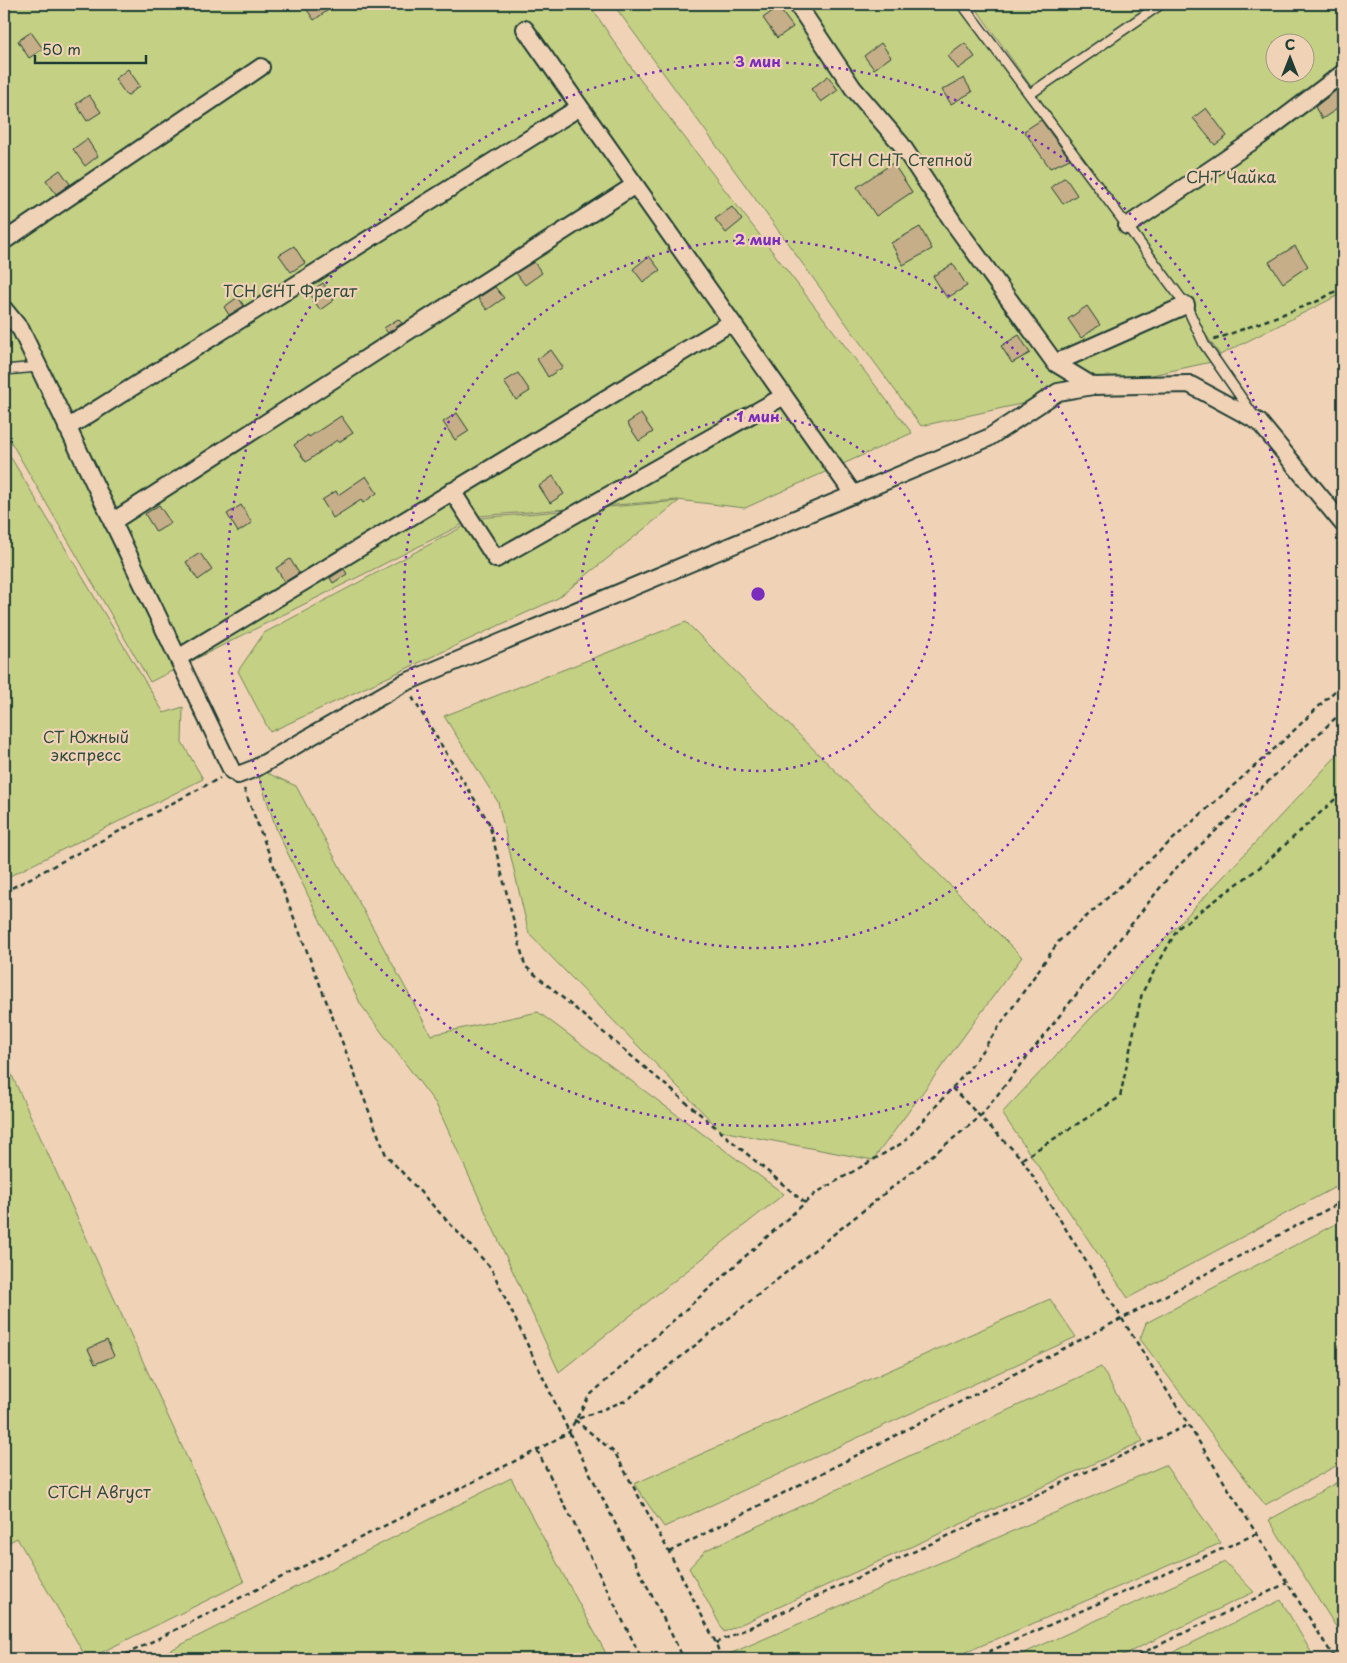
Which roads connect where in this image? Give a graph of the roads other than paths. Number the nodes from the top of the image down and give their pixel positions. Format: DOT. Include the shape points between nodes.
graph roads {
  1 [pos="797,4"];
  2 [pos="962,4"];
  3 [pos="1161,4"];
  4 [pos="525,29"];
  5 [pos="261,67"];
  6 [pos="1343,73"];
  7 [pos="1030,94"];
  8 [pos="580,107"];
  9 [pos="635,185"];
  10 [pos="1127,226"];
  11 [pos="4,241"];
  12 [pos="1186,305"];
  13 [pos="4,309"];
  14 [pos="732,322"];
  15 [pos="1055,363"];
  16 [pos="38,367"];
  17 [pos="4,370"];
  18 [pos="1093,386"];
  19 [pos="784,396"];
  20 [pos="1259,422"];
  21 [pos="68,428"];
  22 [pos="452,491"];
  23 [pos="854,495"];
  24 [pos="112,522"];
  25 [pos="1343,524"];
  26 [pos="178,658"];
  1 -- 15 [label="street" via="853,88 901,144"];
  2 -- 7 [label="lane"];
  3 -- 7 [label="lane"];
  4 -- 8 [label="street"];
  5 -- 11 [label="street"];
  6 -- 10 [label="street" via="1260,136"];
  7 -- 10 [label="lane"];
  8 -- 9 [label="street"];
  8 -- 21 [label="street"];
  9 -- 14 [label="street"];
  9 -- 24 [label="street"];
  10 -- 12 [label="lane"];
  12 -- 15 [label="street"];
  12 -- 20 [label="lane" via="1204,344"];
  13 -- 16 [label="street" via="21,330"];
  14 -- 19 [label="street"];
  14 -- 22 [label="street"];
  15 -- 18 [label="street"];
  16 -- 17 [label="lane"];
  16 -- 21 [label="street"];
  18 -- 20 [label="street" via="1188,384"];
  18 -- 23 [label="street" via="1058,392 988,438"];
  19 -- 22 [label="street" via="496,559"];
  19 -- 23 [label="street"];
  20 -- 25 [label="street"];
  21 -- 24 [label="street"];
  22 -- 26 [label="street"];
  23 -- 26 [label="street" via="404,683 256,768 235,773"];
  24 -- 26 [label="street"];
}
